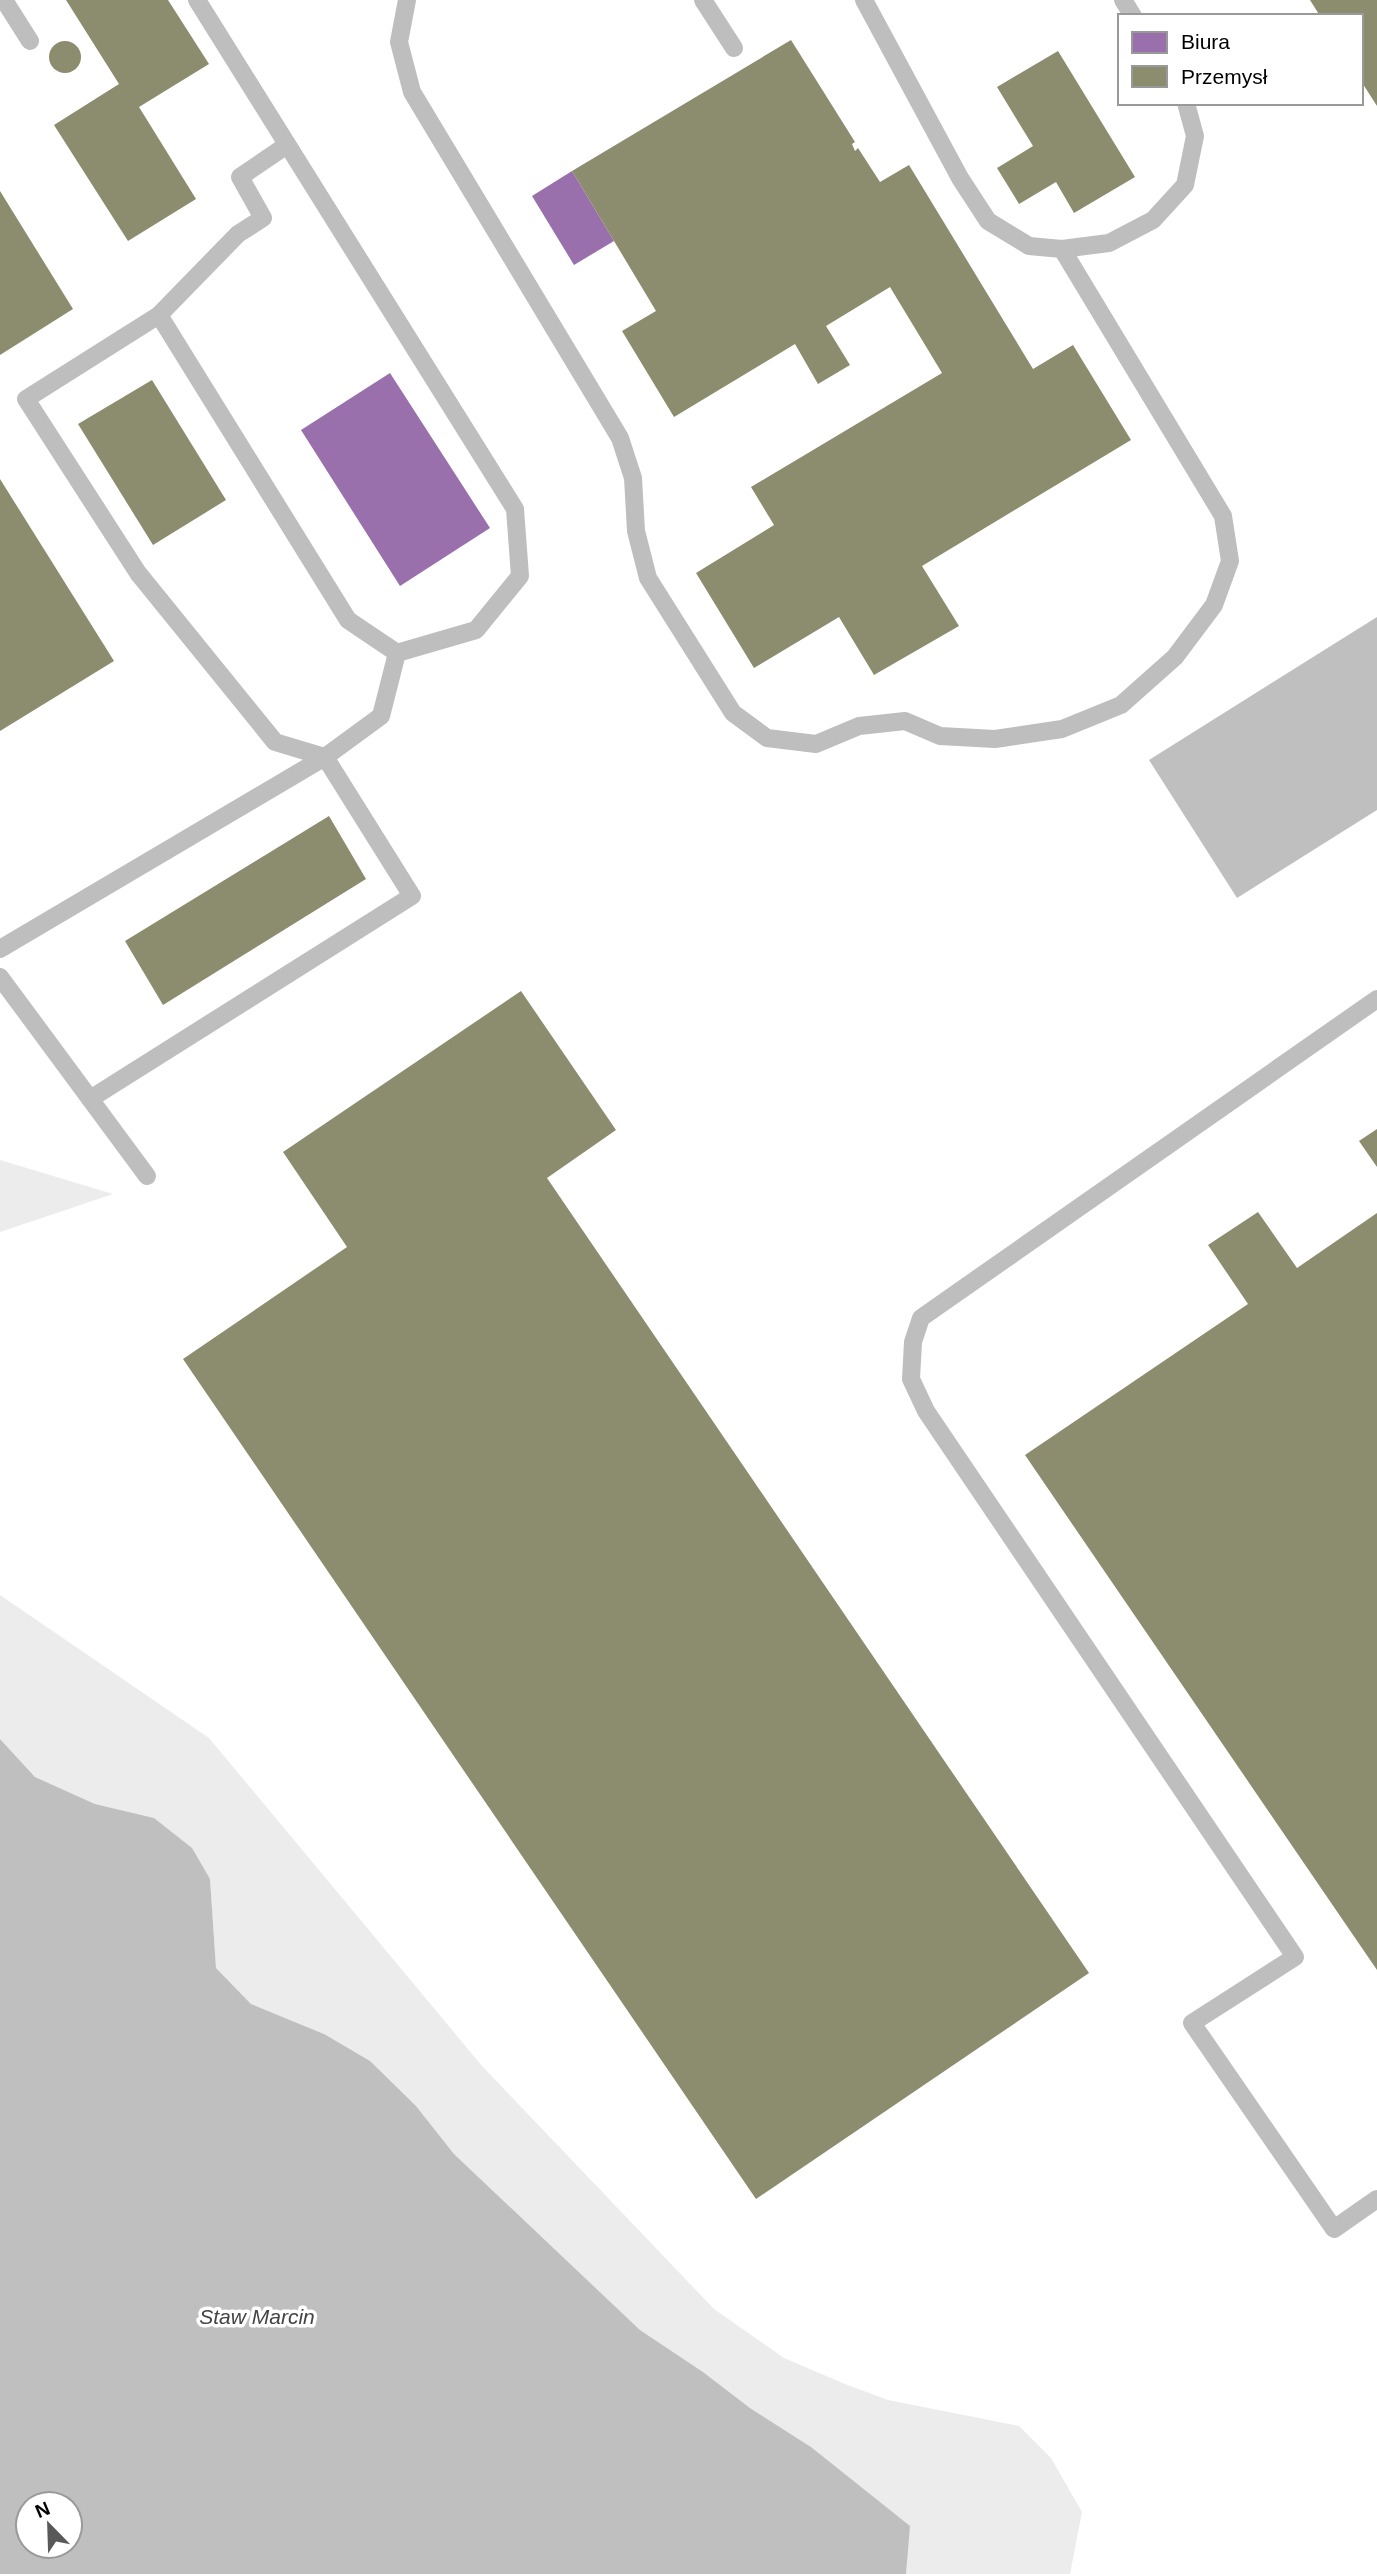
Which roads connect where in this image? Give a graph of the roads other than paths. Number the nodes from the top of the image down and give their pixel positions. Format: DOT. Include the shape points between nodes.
graph roads {
  1 [pos="4,0"];
  2 [pos="197,0"];
  3 [pos="407,0"];
  4 [pos="703,0"];
  5 [pos="864,0"];
  6 [pos="30,41"];
  7 [pos="734,48"];
  8 [pos="1187,105"];
  9 [pos="287,145"];
  10 [pos="1062,249"];
  11 [pos="159,315"];
  12 [pos="397,653"];
  13 [pos="325,757"];
  14 [pos="0,948"];
  15 [pos="0,978"];
  16 [pos="1377,999"];
  17 [pos="90,1099"];
  18 [pos="147,1176"];
  19 [pos="1377,2199"];
  1 -- 6 [label="lane"];
  2 -- 9 [label="lane"];
  3 -- 10 [label="lane" via="398,42 412,92 621,438 633,478 636,531 648,578 733,713 767,738 816,744 859,726 905,722 940,736 995,739 1062,729 1121,705 1175,657 1214,605 1230,561 1223,516"];
  4 -- 7 [label="lane"];
  5 -- 10 [label="lane" via="988,221 1028,247"];
  8 -- 10 [label="lane" via="1195,136 1185,186 1153,220 1109,243"];
  9 -- 11 [label="lane" via="240,177 263,218 238,234"];
  9 -- 12 [label="lane" via="515,509 520,576 476,630"];
  11 -- 12 [label="lane" via="348,620"];
  11 -- 13 [label="lane" via="26,399 138,573 275,742"];
  12 -- 13 [label="lane" via="381,716"];
  13 -- 14 [label="lane"];
  13 -- 17 [label="lane" via="412,896"];
  15 -- 17 [label="lane"];
  16 -- 19 [label="lane" via="921,1318 913,1342 911,1378 926,1411 1295,1956 1192,2024 1334,2229"];
  17 -- 18 [label="lane"];
}
